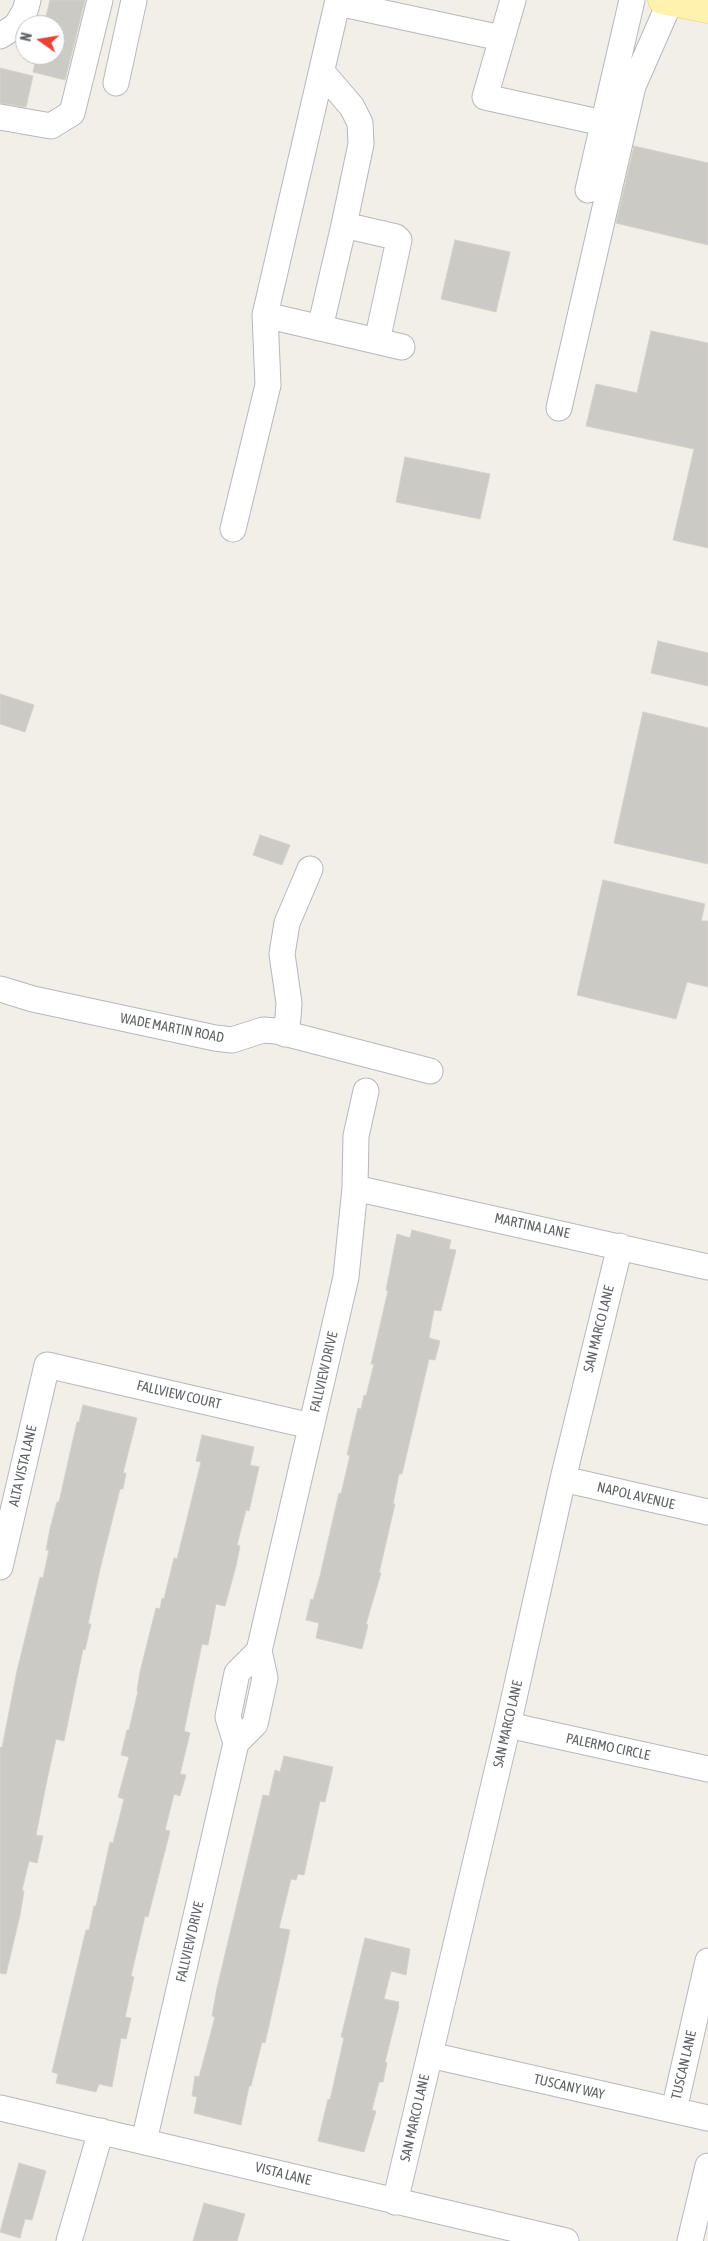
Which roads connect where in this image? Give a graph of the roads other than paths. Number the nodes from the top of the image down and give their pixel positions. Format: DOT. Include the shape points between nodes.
graph roads {
  1 [pos="100,0"];
  2 [pos="134,0"];
  3 [pos="513,0"];
  4 [pos="632,0"];
  5 [pos="338,1"];
  6 [pos="666,1"];
  7 [pos="708,9"];
  8 [pos="16,12"];
  9 [pos="0,36"];
  10 [pos="501,38"];
  11 [pos="322,72"];
  12 [pos="116,83"];
  13 [pos="0,116"];
  14 [pos="603,124"];
  15 [pos="588,190"];
  16 [pos="344,225"];
  17 [pos="265,315"];
  18 [pos="320,328"];
  19 [pos="377,341"];
  20 [pos="402,347"];
  21 [pos="559,408"];
  22 [pos="233,529"];
  23 [pos="310,870"];
  24 [pos="0,990"];
  25 [pos="285,1034"];
  26 [pos="430,1071"];
  27 [pos="366,1091"];
  28 [pos="355,1188"];
  29 [pos="620,1246"];
  30 [pos="708,1267"];
  31 [pos="47,1365"];
  32 [pos="312,1426"];
  33 [pos="563,1479"];
  34 [pos="708,1512"];
  35 [pos="0,1567"];
  36 [pos="508,1725"];
  37 [pos="708,1769"];
  38 [pos="708,1961"];
  39 [pos="430,2055"];
  40 [pos="0,2108"];
  41 [pos="674,2110"];
  42 [pos="708,2118"];
  43 [pos="101,2131"];
  44 [pos="144,2141"];
  45 [pos="708,2166"];
  46 [pos="396,2202"];
  47 [pos="69,2241"];
  48 [pos="566,2241"];
  49 [pos="690,2241"];
  1 -- 13 [label="street" via="72,112 52,126"];
  2 -- 12 [label="street"];
  3 -- 10 [label="street"];
  4 -- 14 [label="street"];
  5 -- 10 [label="street"];
  5 -- 11 [label="street"];
  6 -- 7 [label="main road"];
  6 -- 21 [label="street" via="633,86"];
  8 -- 9 [label="street" via="16,26"];
  10 -- 14 [label="street" via="485,97"];
  11 -- 16 [label="street" via="352,108 360,123 361,144"];
  11 -- 17 [label="street"];
  14 -- 15 [label="street"];
  16 -- 18 [label="street"];
  16 -- 19 [label="street" via="399,240"];
  17 -- 18 [label="street"];
  17 -- 22 [label="street" via="268,385"];
  18 -- 19 [label="street"];
  19 -- 20 [label="street"];
  23 -- 25 [label="street" via="287,923 282,954 288,1003"];
  24 -- 25 [label="street, WADE MARTIN ROAD" via="216,1038 232,1040 263,1030"];
  25 -- 26 [label="street, WADE MARTIN ROAD"];
  27 -- 28 [label="street, FALLVIEW DRIVE" via="356,1136"];
  28 -- 29 [label="street, MARTINA LANE"];
  28 -- 32 [label="street, FALLVIEW DRIVE" via="346,1277"];
  29 -- 30 [label="street, MARTINA LANE"];
  29 -- 33 [label="street, SAN MARCO LANE"];
  31 -- 32 [label="street, FALLVIEW COURT"];
  31 -- 35 [label="street, ALTA VISTA LANE"];
  32 -- 44 [label="street, FALLVIEW DRIVE" via="260,1651 266,1678 256,1724 236,1743"];
  33 -- 34 [label="street, NAPOL AVENUE"];
  33 -- 36 [label="street, SAN MARCO LANE"];
  36 -- 37 [label="street, PALERMO CIRCLE"];
  36 -- 39 [label="street, SAN MARCO LANE"];
  38 -- 41 [label="street, TUSCAN LANE"];
  39 -- 41 [label="street, TUSCANY WAY"];
  39 -- 46 [label="street, SAN MARCO LANE"];
  40 -- 43 [label="street, VISTA LANE"];
  41 -- 42 [label="street, TUSCANY WAY"];
  43 -- 44 [label="street, VISTA LANE"];
  43 -- 47 [label="street"];
  44 -- 46 [label="street, VISTA LANE"];
  45 -- 49 [label="street"];
  46 -- 48 [label="street, VISTA LANE"];
}
